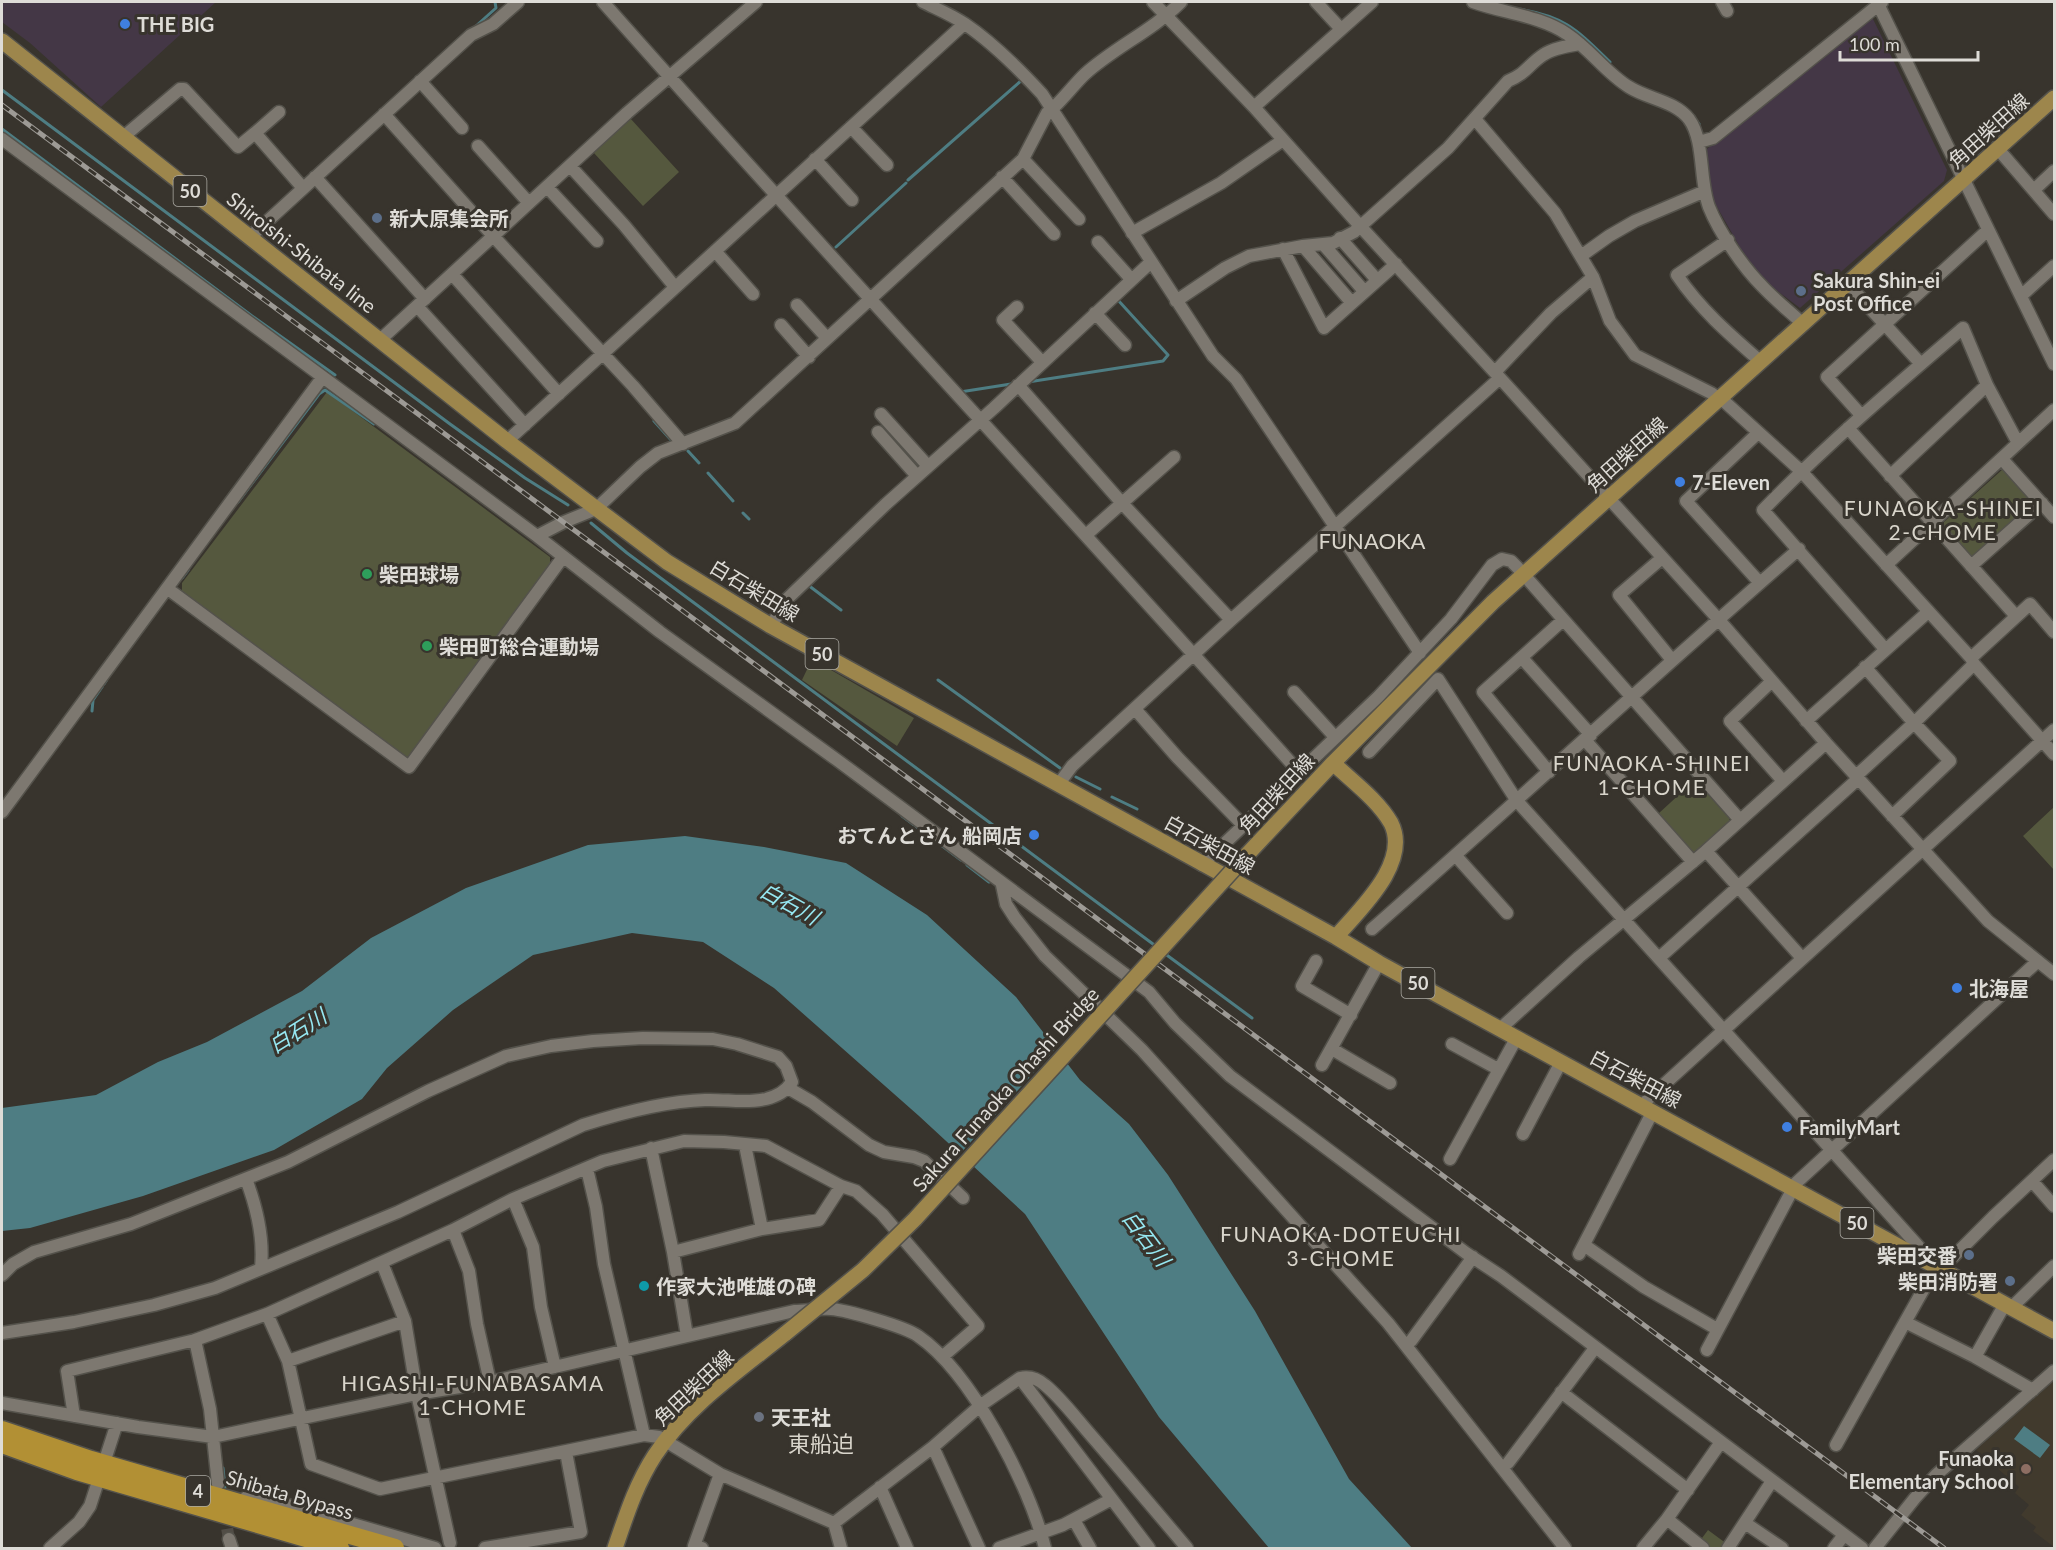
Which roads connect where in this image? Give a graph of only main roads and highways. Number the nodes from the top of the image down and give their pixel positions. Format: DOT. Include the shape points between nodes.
graph roads {
  1 [pos="2,41"];
  2 [pos="2055,98"];
  3 [pos="380,340"];
  4 [pos="1333,763"];
  5 [pos="1243,859"];
  6 [pos="1336,937"];
  7 [pos="2055,1331"];
  8 [pos="786,1333"];
  9 [pos="2,1430"];
  10 [pos="2,1444"];
  11 [pos="101,1471"];
  12 [pos="340,1548"];
  13 [pos="395,1548"];
  14 [pos="615,1548"];
  1 -- 3 [label="main road, Shiroishi-Shibata line / 50"];
  2 -- 4 [label="main road, 角田柴田線" via="1523,574"];
  3 -- 6 [label="main road, 白石柴田線 / 50" via="667,562 771,626"];
  4 -- 5 [label="main road, 角田柴田線"];
  4 -- 6 [label="main road" via="1384,813 1396,842 1389,869 1374,893"];
  5 -- 8 [label="main road, Sakura Funaoka Ohashi Bridge, bridge" via="915,1220 863,1270"];
  6 -- 7 [label="main road, 白石柴田線 / 50"];
  8 -- 14 [label="main road, 角田柴田線" via="706,1398 666,1441 633,1497"];
  9 -- 11 [label="highway, Shibata Bypass / 4"];
  10 -- 11 [label="highway, Shibata Bypass / 4"];
  11 -- 12 [label="highway, Shibata Bypass / 4"];
  11 -- 13 [label="highway, Shibata Bypass / 4" via="239,1504"];
}
